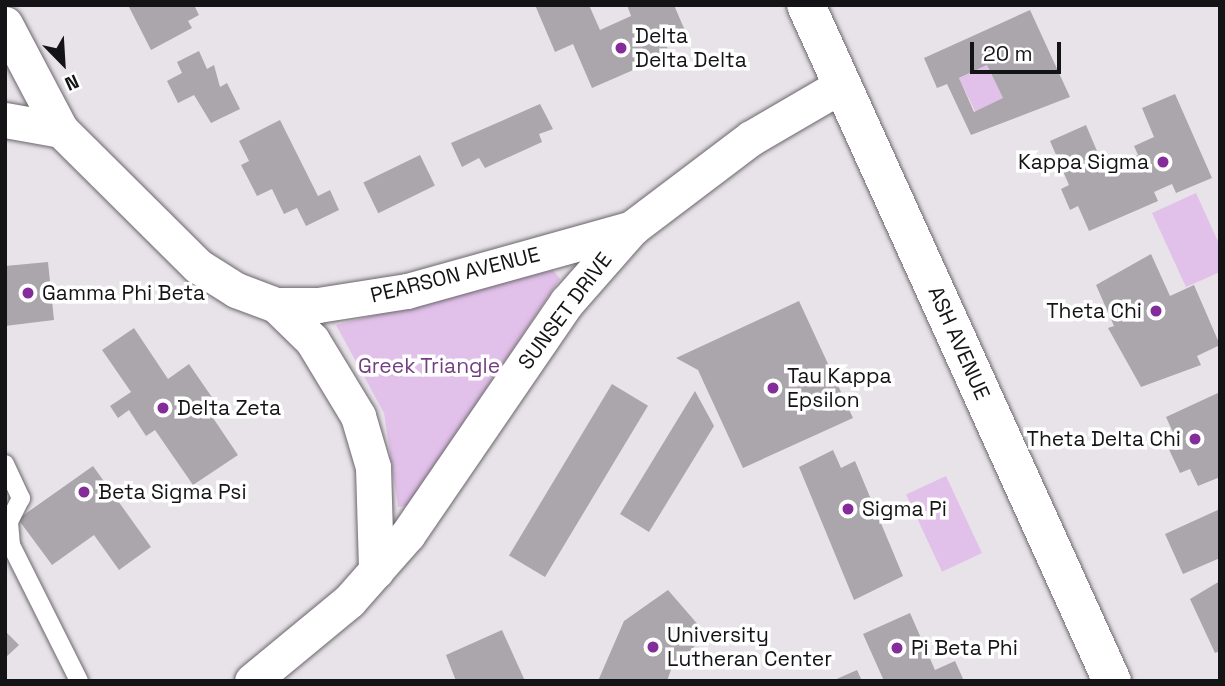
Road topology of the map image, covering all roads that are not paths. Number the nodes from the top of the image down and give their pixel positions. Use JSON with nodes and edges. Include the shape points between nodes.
{"nodes":[{"id":1,"x":806,"y":5,"type":"edge"},
{"id":2,"x":5,"y":24,"type":"edge"},
{"id":3,"x":842,"y":85,"type":"junction"},
{"id":4,"x":5,"y":120,"type":"edge"},
{"id":5,"x":61,"y":130,"type":"junction"},
{"id":6,"x":632,"y":228,"type":"junction"},
{"id":7,"x":276,"y":304,"type":"junction"},
{"id":8,"x":5,"y":464,"type":"edge"},
{"id":9,"x":376,"y":571,"type":"junction"},
{"id":10,"x":79,"y":681,"type":"edge"},
{"id":11,"x":252,"y":681,"type":"edge"},
{"id":12,"x":1112,"y":681,"type":"edge"}],
"edges":[{"from":1,"to":3,"type":"street","name":"ASH AVENUE"},
{"from":2,"to":5,"type":"street","name":"PEARSON AVENUE"},
{"from":3,"to":6,"type":"street","name":"SUNSET DRIVE","via":[[757,134]]},
{"from":3,"to":12,"type":"street","name":"ASH AVENUE"},
{"from":4,"to":5,"type":"street"},
{"from":5,"to":7,"type":"street","name":"PEARSON AVENUE","via":[[198,266],[236,290]]},
{"from":6,"to":7,"type":"street","name":"PEARSON AVENUE","via":[[407,291],[317,305]]},
{"from":6,"to":9,"type":"street","name":"SUNSET DRIVE","via":[[567,302],[440,493]]},
{"from":7,"to":9,"type":"street","name":"PEARSON AVENUE","via":[[312,340],[358,416],[373,467]]},
{"from":8,"to":10,"type":"lane","via":[[21,498],[9,522],[11,545]]},
{"from":9,"to":11,"type":"street","name":"SUNSET DRIVE","via":[[315,633]]}]}
